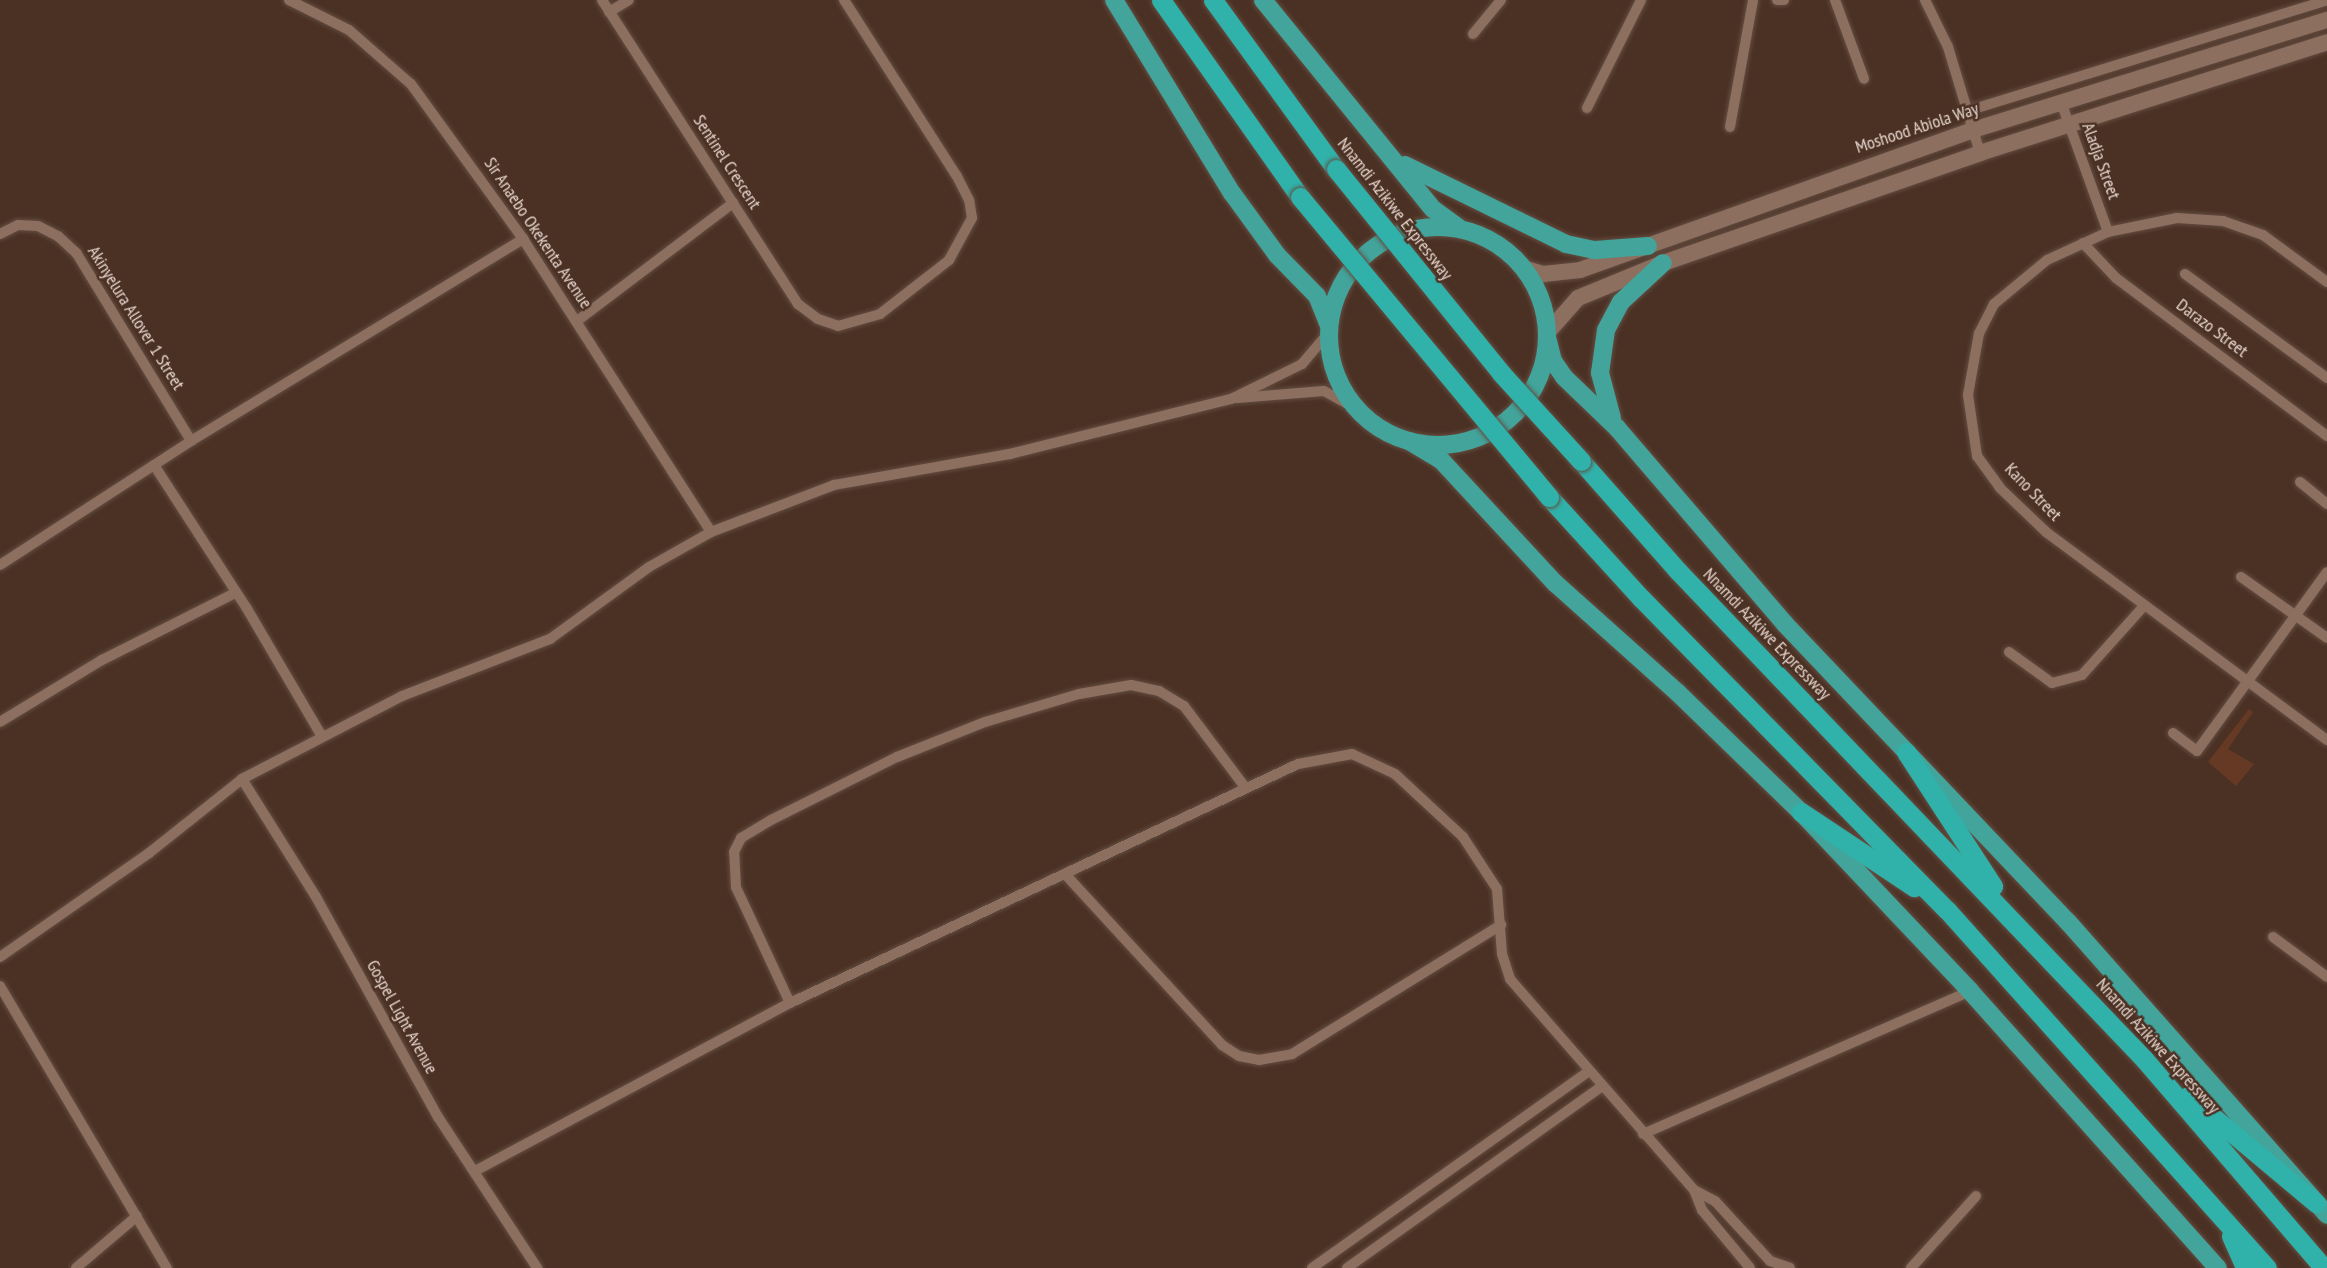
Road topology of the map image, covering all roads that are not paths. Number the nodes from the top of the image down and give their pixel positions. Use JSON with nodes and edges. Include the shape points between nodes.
{"nodes":[{"id":1,"x":289,"y":0,"type":"edge"},
{"id":2,"x":602,"y":0,"type":"edge"},
{"id":3,"x":629,"y":0,"type":"edge"},
{"id":4,"x":844,"y":0,"type":"edge"},
{"id":5,"x":1114,"y":0,"type":"edge"},
{"id":6,"x":1161,"y":0,"type":"edge"},
{"id":7,"x":1213,"y":0,"type":"edge"},
{"id":8,"x":1263,"y":0,"type":"edge"},
{"id":9,"x":1501,"y":0,"type":"edge"},
{"id":10,"x":1641,"y":0,"type":"edge"},
{"id":11,"x":1753,"y":0,"type":"edge"},
{"id":12,"x":1777,"y":0,"type":"edge"},
{"id":13,"x":1784,"y":0,"type":"edge"},
{"id":14,"x":1835,"y":0,"type":"edge"},
{"id":15,"x":1925,"y":0,"type":"edge"},
{"id":16,"x":2327,"y":0,"type":"edge"},
{"id":17,"x":609,"y":12,"type":"junction"},
{"id":18,"x":2327,"y":20,"type":"edge"},
{"id":19,"x":1473,"y":34,"type":"dead end"},
{"id":20,"x":2327,"y":42,"type":"edge"},
{"id":21,"x":1864,"y":79,"type":"dead end"},
{"id":22,"x":2061,"y":102,"type":"junction"},
{"id":23,"x":1587,"y":108,"type":"dead end"},
{"id":24,"x":1967,"y":111,"type":"junction"},
{"id":25,"x":2069,"y":124,"type":"junction"},
{"id":26,"x":1730,"y":127,"type":"dead end"},
{"id":27,"x":1973,"y":130,"type":"junction"},
{"id":28,"x":1386,"y":150,"type":"junction"},
{"id":29,"x":1980,"y":153,"type":"junction"},
{"id":30,"x":733,"y":203,"type":"junction"},
{"id":31,"x":1469,"y":232,"type":"junction"},
{"id":32,"x":2108,"y":232,"type":"junction"},
{"id":33,"x":0,"y":234,"type":"edge"},
{"id":34,"x":523,"y":239,"type":"junction"},
{"id":35,"x":2083,"y":243,"type":"junction"},
{"id":36,"x":1648,"y":246,"type":"junction"},
{"id":37,"x":1664,"y":262,"type":"junction"},
{"id":38,"x":1523,"y":268,"type":"junction"},
{"id":39,"x":2185,"y":274,"type":"dead end"},
{"id":40,"x":2327,"y":282,"type":"edge"},
{"id":41,"x":577,"y":321,"type":"junction"},
{"id":42,"x":1329,"y":328,"type":"junction"},
{"id":43,"x":1548,"y":336,"type":"junction"},
{"id":44,"x":2326,"y":374,"type":"edge"},
{"id":45,"x":1231,"y":399,"type":"junction"},
{"id":46,"x":1357,"y":409,"type":"junction"},
{"id":47,"x":1617,"y":428,"type":"junction"},
{"id":48,"x":2327,"y":436,"type":"edge"},
{"id":49,"x":191,"y":441,"type":"junction"},
{"id":50,"x":1409,"y":442,"type":"junction"},
{"id":51,"x":154,"y":465,"type":"junction"},
{"id":52,"x":2300,"y":482,"type":"dead end"},
{"id":53,"x":2327,"y":504,"type":"edge"},
{"id":54,"x":711,"y":532,"type":"junction"},
{"id":55,"x":0,"y":565,"type":"edge"},
{"id":56,"x":2327,"y":572,"type":"edge"},
{"id":57,"x":2241,"y":577,"type":"dead end"},
{"id":58,"x":235,"y":593,"type":"junction"},
{"id":59,"x":2144,"y":606,"type":"junction"},
{"id":60,"x":2298,"y":616,"type":"junction"},
{"id":61,"x":2327,"y":638,"type":"edge"},
{"id":62,"x":2009,"y":652,"type":"dead end"},
{"id":63,"x":2248,"y":684,"type":"junction"},
{"id":64,"x":0,"y":722,"type":"edge"},
{"id":65,"x":2173,"y":733,"type":"dead end"},
{"id":66,"x":321,"y":734,"type":"junction"},
{"id":67,"x":2327,"y":740,"type":"edge"},
{"id":68,"x":1906,"y":752,"type":"junction"},
{"id":69,"x":242,"y":779,"type":"junction"},
{"id":70,"x":1245,"y":788,"type":"junction"},
{"id":71,"x":1801,"y":813,"type":"junction"},
{"id":72,"x":1065,"y":874,"type":"junction"},
{"id":73,"x":1947,"y":910,"type":"junction"},
{"id":74,"x":2016,"y":923,"type":"junction"},
{"id":75,"x":1501,"y":925,"type":"junction"},
{"id":76,"x":2273,"y":937,"type":"dead end"},
{"id":77,"x":0,"y":957,"type":"edge"},
{"id":78,"x":2327,"y":977,"type":"edge"},
{"id":79,"x":0,"y":986,"type":"edge"},
{"id":80,"x":1970,"y":991,"type":"junction"},
{"id":81,"x":790,"y":1003,"type":"junction"},
{"id":82,"x":2144,"y":1059,"type":"junction"},
{"id":83,"x":1588,"y":1072,"type":"junction"},
{"id":84,"x":1601,"y":1087,"type":"junction"},
{"id":85,"x":1643,"y":1134,"type":"junction"},
{"id":86,"x":475,"y":1171,"type":"junction"},
{"id":87,"x":1694,"y":1190,"type":"junction"},
{"id":88,"x":1976,"y":1196,"type":"dead end"},
{"id":89,"x":2322,"y":1209,"type":"edge"},
{"id":90,"x":137,"y":1216,"type":"junction"},
{"id":91,"x":2222,"y":1216,"type":"junction"},
{"id":92,"x":76,"y":1268,"type":"edge"},
{"id":93,"x":167,"y":1268,"type":"edge"},
{"id":94,"x":537,"y":1268,"type":"edge"},
{"id":95,"x":1312,"y":1268,"type":"edge"},
{"id":96,"x":1347,"y":1268,"type":"edge"},
{"id":97,"x":1750,"y":1268,"type":"edge"},
{"id":98,"x":1790,"y":1268,"type":"edge"},
{"id":99,"x":1911,"y":1268,"type":"edge"},
{"id":100,"x":2218,"y":1268,"type":"edge"},
{"id":101,"x":2245,"y":1268,"type":"edge"},
{"id":102,"x":2267,"y":1268,"type":"edge"},
{"id":103,"x":2324,"y":1268,"type":"edge"}],
"edges":[{"from":1,"to":34,"type":"street","name":"Sir Anaebo Okekenta Avenue","via":[[349,30],[392,65]]},
{"from":2,"to":17,"type":"street","name":"Sentinel Crescent"},
{"from":3,"to":17,"type":"street"},
{"from":4,"to":30,"type":"street","name":"Sentinel Crescent","via":[[969,200],[972,218],[950,260],[880,314],[838,326],[818,319],[798,304]]},
{"from":5,"to":42,"type":"highway","via":[[1233,193],[1278,255],[1317,296]]},
{"from":6,"to":73,"type":"highway","bridge":true,"via":[[1300,197],[1549,496],[1650,607]]},
{"from":7,"to":74,"type":"highway","name":"Nnamdi Azikiwe Expressway","bridge":true,"via":[[1336,169],[1501,373],[1678,571]]},
{"from":8,"to":28,"type":"highway","name":"Nnamdi Azikiwe Expressway"},
{"from":9,"to":19,"type":"street"},
{"from":10,"to":23,"type":"street"},
{"from":11,"to":26,"type":"street"},
{"from":12,"to":13,"type":"street"},
{"from":14,"to":21,"type":"street"},
{"from":15,"to":24,"type":"street","via":[[1948,47]]},
{"from":16,"to":24,"type":"street"},
{"from":17,"to":30,"type":"street","name":"Sentinel Crescent"},
{"from":18,"to":22,"type":"main road","name":"Moshood Abiola Way"},
{"from":20,"to":25,"type":"main road"},
{"from":22,"to":25,"type":"street","name":"Aladja Street"},
{"from":22,"to":27,"type":"main road","name":"Moshood Abiola Way"},
{"from":24,"to":27,"type":"street"},
{"from":25,"to":29,"type":"main road"},
{"from":25,"to":32,"type":"street","name":"Aladja Street"},
{"from":27,"to":29,"type":"street"},
{"from":27,"to":36,"type":"main road","name":"Moshood Abiola Way"},
{"from":28,"to":31,"type":"highway","name":"Nnamdi Azikiwe Expressway","via":[[1433,209]]},
{"from":28,"to":36,"type":"highway","via":[[1427,179],[1566,244],[1595,250]]},
{"from":29,"to":37,"type":"main road"},
{"from":30,"to":41,"type":"street"},
{"from":31,"to":38,"type":"highway","via":[[1489,240]]},
{"from":31,"to":42,"type":"highway","via":[[1421,229],[1377,246],[1344,280]]},
{"from":32,"to":35,"type":"street","name":"Kano Street"},
{"from":32,"to":40,"type":"street","name":"Kano Street","via":[[2177,218],[2224,221],[2263,235]]},
{"from":33,"to":49,"type":"street","name":"Akinyelura Allover 1 Street","via":[[18,225],[38,226],[58,236],[76,254]]},
{"from":34,"to":41,"type":"street","name":"Sir Anaebo Okekenta Avenue"},
{"from":34,"to":49,"type":"street"},
{"from":35,"to":48,"type":"street","name":"Darazo Street","via":[[2116,278]]},
{"from":35,"to":59,"type":"street","name":"Kano Street","via":[[2038,266],[1994,304],[1971,364],[1970,430],[1978,456],[2000,488],[2046,532]]},
{"from":36,"to":38,"type":"main road","name":"Moshood Abiola Way","via":[[1568,273],[1544,274]]},
{"from":37,"to":43,"type":"main road","via":[[1578,298]]},
{"from":37,"to":47,"type":"highway","via":[[1621,302],[1606,330],[1600,373],[1607,408]]},
{"from":38,"to":43,"type":"highway","via":[[1536,287]]},
{"from":39,"to":44,"type":"street"},
{"from":41,"to":54,"type":"street","name":"Sir Anaebo Okekenta Avenue"},
{"from":42,"to":45,"type":"street","via":[[1302,364]]},
{"from":42,"to":46,"type":"highway","via":[[1331,359],[1341,386]]},
{"from":43,"to":47,"type":"highway","name":"Nnamdi Azikiwe Expressway","via":[[1558,369]]},
{"from":43,"to":50,"type":"highway","via":[[1543,368],[1514,416],[1465,442],[1437,446]]},
{"from":45,"to":46,"type":"street","via":[[1324,391]]},
{"from":45,"to":54,"type":"street","via":[[1039,448],[834,485]]},
{"from":46,"to":50,"type":"highway","via":[[1381,429]]},
{"from":47,"to":68,"type":"highway","name":"Nnamdi Azikiwe Expressway","via":[[1751,587]]},
{"from":49,"to":51,"type":"street"},
{"from":50,"to":71,"type":"highway","via":[[1441,460],[1555,583],[1678,693]]},
{"from":51,"to":55,"type":"street"},
{"from":51,"to":58,"type":"street"},
{"from":52,"to":53,"type":"street"},
{"from":54,"to":66,"type":"street","via":[[649,567],[550,639],[402,696]]},
{"from":56,"to":60,"type":"street"},
{"from":57,"to":60,"type":"street"},
{"from":58,"to":64,"type":"street","via":[[102,660]]},
{"from":58,"to":66,"type":"street"},
{"from":59,"to":62,"type":"street","via":[[2082,675],[2052,683]]},
{"from":59,"to":63,"type":"street","name":"Kano Street"},
{"from":60,"to":61,"type":"street"},
{"from":60,"to":63,"type":"street"},
{"from":63,"to":65,"type":"street","via":[[2197,751]]},
{"from":63,"to":67,"type":"street","name":"Kano Street"},
{"from":66,"to":69,"type":"street"},
{"from":68,"to":74,"type":"highway"},
{"from":68,"to":89,"type":"highway","name":"Nnamdi Azikiwe Expressway","via":[[2068,922]]},
{"from":69,"to":77,"type":"street","via":[[149,853]]},
{"from":69,"to":86,"type":"street","name":"Gospel Light Avenue","via":[[316,897],[438,1117]]},
{"from":70,"to":72,"type":"street"},
{"from":70,"to":75,"type":"street","via":[[1298,764],[1337,753],[1382,765],[1443,816],[1480,859],[1497,889]]},
{"from":70,"to":81,"type":"street","via":[[1184,706],[1159,691],[1131,685],[1079,694],[985,722],[897,757],[771,820],[741,838],[734,852],[736,887]]},
{"from":71,"to":73,"type":"highway"},
{"from":71,"to":80,"type":"highway"},
{"from":72,"to":75,"type":"street","via":[[1222,1045],[1239,1056],[1259,1060],[1292,1054]]},
{"from":72,"to":81,"type":"street"},
{"from":73,"to":91,"type":"highway"},
{"from":74,"to":82,"type":"highway","name":"Nnamdi Azikiwe Expressway"},
{"from":75,"to":83,"type":"street","via":[[1510,979]]},
{"from":76,"to":78,"type":"street"},
{"from":79,"to":90,"type":"street"},
{"from":80,"to":85,"type":"street"},
{"from":80,"to":100,"type":"highway"},
{"from":81,"to":86,"type":"street"},
{"from":82,"to":89,"type":"highway"},
{"from":82,"to":103,"type":"highway","name":"Nnamdi Azikiwe Expressway"},
{"from":83,"to":84,"type":"street"},
{"from":83,"to":95,"type":"street"},
{"from":84,"to":85,"type":"street"},
{"from":84,"to":96,"type":"street"},
{"from":85,"to":87,"type":"street"},
{"from":86,"to":94,"type":"street","name":"Gospel Light Avenue"},
{"from":87,"to":97,"type":"street","via":[[1702,1210]]},
{"from":87,"to":98,"type":"street","via":[[1714,1201],[1770,1261]]},
{"from":88,"to":99,"type":"street"},
{"from":90,"to":92,"type":"street"},
{"from":90,"to":93,"type":"street"},
{"from":91,"to":101,"type":"highway"},
{"from":91,"to":102,"type":"highway"}]}
